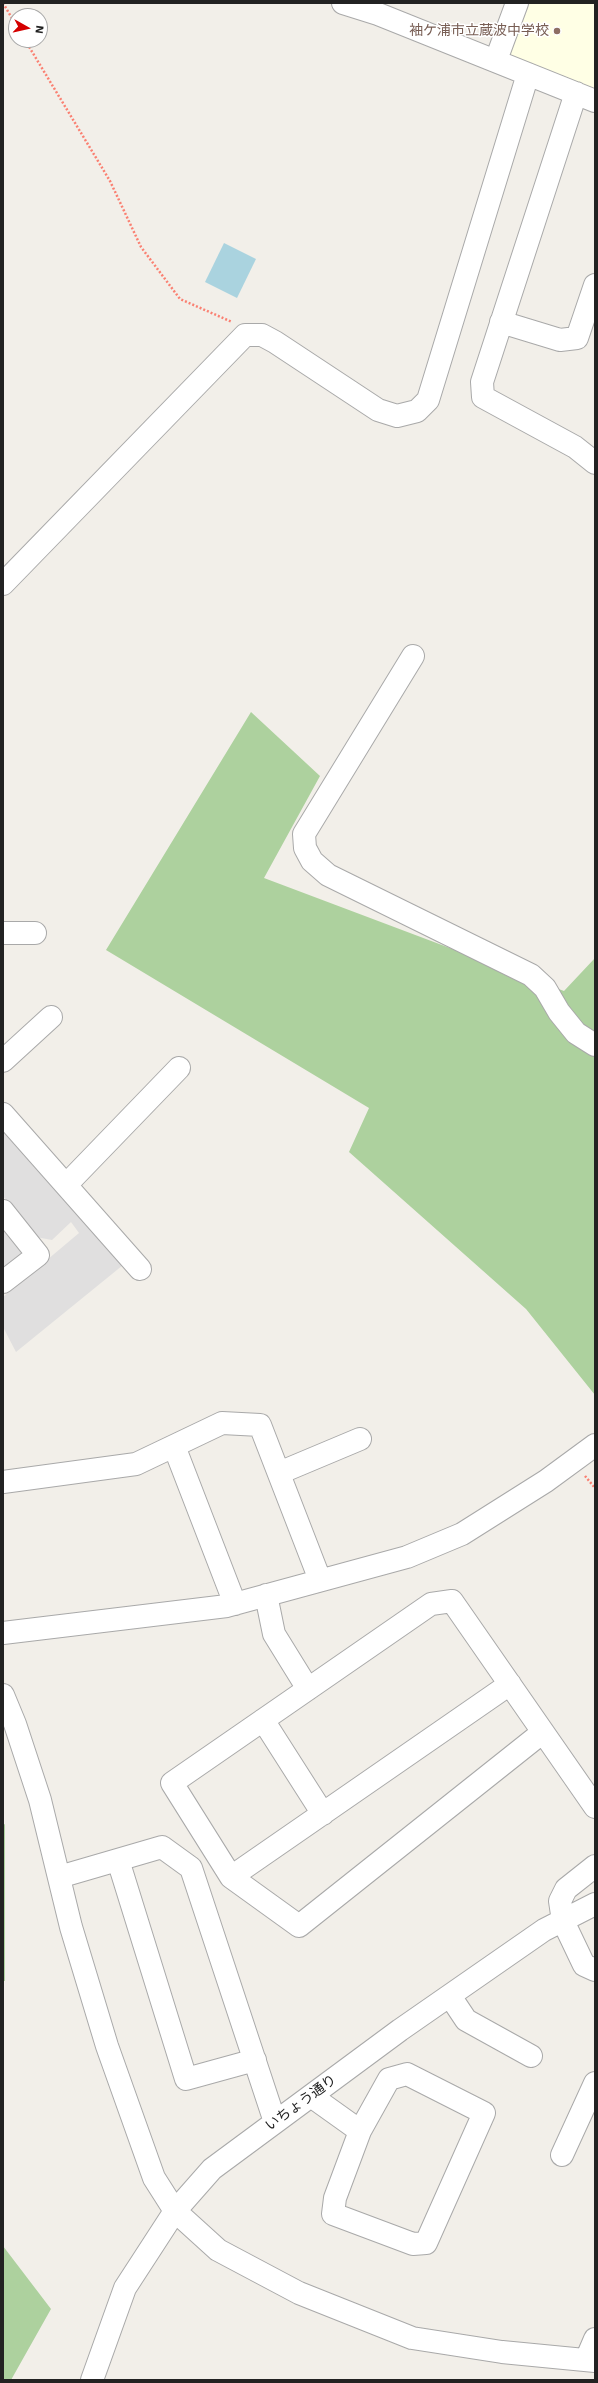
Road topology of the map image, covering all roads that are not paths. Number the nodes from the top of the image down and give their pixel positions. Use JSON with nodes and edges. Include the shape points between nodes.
{"nodes":[{"id":1,"x":343,"y":3,"type":"edge"},
{"id":2,"x":517,"y":3,"type":"edge"},
{"id":3,"x":496,"y":60,"type":"junction"},
{"id":4,"x":528,"y":74,"type":"junction"},
{"id":5,"x":585,"y":97,"type":"edge"},
{"id":6,"x":595,"y":285,"type":"edge"},
{"id":7,"x":501,"y":322,"type":"junction"},
{"id":8,"x":595,"y":463,"type":"edge"},
{"id":9,"x":3,"y":584,"type":"edge"},
{"id":10,"x":413,"y":656,"type":"dead end"},
{"id":11,"x":3,"y":933,"type":"edge"},
{"id":12,"x":35,"y":933,"type":"dead end"},
{"id":13,"x":51,"y":1018,"type":"dead end"},
{"id":14,"x":595,"y":1045,"type":"edge"},
{"id":15,"x":3,"y":1061,"type":"edge"},
{"id":16,"x":178,"y":1068,"type":"dead end"},
{"id":17,"x":3,"y":1114,"type":"edge"},
{"id":18,"x":66,"y":1185,"type":"junction"},
{"id":19,"x":3,"y":1211,"type":"edge"},
{"id":20,"x":140,"y":1269,"type":"dead end"},
{"id":21,"x":3,"y":1282,"type":"edge"},
{"id":22,"x":360,"y":1439,"type":"dead end"},
{"id":23,"x":595,"y":1445,"type":"edge"},
{"id":24,"x":174,"y":1446,"type":"junction"},
{"id":25,"x":279,"y":1473,"type":"junction"},
{"id":26,"x":3,"y":1482,"type":"edge"},
{"id":27,"x":320,"y":1580,"type":"junction"},
{"id":28,"x":266,"y":1595,"type":"junction"},
{"id":29,"x":235,"y":1604,"type":"junction"},
{"id":30,"x":3,"y":1633,"type":"edge"},
{"id":31,"x":510,"y":1684,"type":"junction"},
{"id":32,"x":308,"y":1689,"type":"junction"},
{"id":33,"x":3,"y":1695,"type":"edge"},
{"id":34,"x":263,"y":1720,"type":"junction"},
{"id":35,"x":543,"y":1732,"type":"junction"},
{"id":36,"x":595,"y":1807,"type":"edge"},
{"id":37,"x":323,"y":1814,"type":"junction"},
{"id":38,"x":118,"y":1860,"type":"junction"},
{"id":39,"x":595,"y":1866,"type":"edge"},
{"id":40,"x":59,"y":1877,"type":"junction"},
{"id":41,"x":231,"y":1877,"type":"junction"},
{"id":42,"x":595,"y":1904,"type":"edge"},
{"id":43,"x":563,"y":1921,"type":"junction"},
{"id":44,"x":595,"y":1970,"type":"edge"},
{"id":45,"x":450,"y":1996,"type":"junction"},
{"id":46,"x":531,"y":2056,"type":"dead end"},
{"id":47,"x":255,"y":2060,"type":"junction"},
{"id":48,"x":595,"y":2083,"type":"edge"},
{"id":49,"x":311,"y":2096,"type":"junction"},
{"id":50,"x":275,"y":2122,"type":"junction"},
{"id":51,"x":360,"y":2131,"type":"junction"},
{"id":52,"x":562,"y":2155,"type":"dead end"},
{"id":53,"x":174,"y":2211,"type":"junction"},
{"id":54,"x":595,"y":2339,"type":"edge"},
{"id":55,"x":590,"y":2360,"type":"edge"},
{"id":56,"x":92,"y":2380,"type":"edge"}],
"edges":[{"from":1,"to":3,"type":"street"},
{"from":2,"to":3,"type":"street"},
{"from":3,"to":4,"type":"street"},
{"from":4,"to":5,"type":"street"},
{"from":4,"to":9,"type":"street","via":[[428,400],[417,411],[397,416],[378,410],[275,342],[262,336],[245,335]]},
{"from":5,"to":7,"type":"street"},
{"from":6,"to":7,"type":"street","via":[[577,338],[560,340]]},
{"from":7,"to":8,"type":"street","via":[[482,382],[483,397],[575,447]]},
{"from":10,"to":14,"type":"street","via":[[304,834],[306,848],[312,861],[328,875],[531,975],[545,988],[559,1012],[576,1033]]},
{"from":11,"to":12,"type":"street"},
{"from":13,"to":15,"type":"street"},
{"from":16,"to":18,"type":"street"},
{"from":17,"to":18,"type":"street"},
{"from":18,"to":20,"type":"street"},
{"from":19,"to":21,"type":"street","via":[[38,1255]]},
{"from":22,"to":25,"type":"street"},
{"from":23,"to":27,"type":"street","via":[[546,1482],[462,1534],[407,1557]]},
{"from":24,"to":25,"type":"street","via":[[222,1423],[260,1425]]},
{"from":24,"to":26,"type":"street","via":[[136,1464]]},
{"from":24,"to":29,"type":"street"},
{"from":25,"to":27,"type":"street"},
{"from":27,"to":28,"type":"street"},
{"from":28,"to":29,"type":"street"},
{"from":28,"to":32,"type":"street","via":[[274,1634]]},
{"from":29,"to":30,"type":"street"},
{"from":31,"to":32,"type":"street","via":[[452,1601],[431,1604]]},
{"from":31,"to":35,"type":"street"},
{"from":31,"to":37,"type":"street"},
{"from":32,"to":34,"type":"street"},
{"from":33,"to":40,"type":"street","via":[[40,1800]]},
{"from":34,"to":37,"type":"street"},
{"from":34,"to":41,"type":"street","via":[[172,1783]]},
{"from":35,"to":36,"type":"street"},
{"from":35,"to":41,"type":"street","via":[[299,1926]]},
{"from":37,"to":41,"type":"street"},
{"from":38,"to":40,"type":"street"},
{"from":38,"to":47,"type":"street","via":[[162,1847],[191,1868]]},
{"from":38,"to":47,"type":"street","via":[[186,2079]]},
{"from":39,"to":43,"type":"street","via":[[566,1889],[560,1901]]},
{"from":40,"to":53,"type":"street","via":[[71,1927],[107,2046],[154,2178]]},
{"from":42,"to":43,"type":"street","name":"いちょう通り"},
{"from":43,"to":44,"type":"street","via":[[584,1965]]},
{"from":43,"to":45,"type":"street","name":"いちょう通り","via":[[544,1930]]},
{"from":45,"to":46,"type":"street","via":[[466,2020]]},
{"from":45,"to":49,"type":"street","name":"いちょう通り"},
{"from":47,"to":50,"type":"street"},
{"from":48,"to":52,"type":"street"},
{"from":49,"to":50,"type":"street","name":"いちょう通り"},
{"from":49,"to":51,"type":"street"},
{"from":50,"to":53,"type":"street","name":"いちょう通り","via":[[212,2168]]},
{"from":51,"to":51,"type":"street","via":[[389,2079],[407,2074],[484,2113],[426,2243],[413,2244],[333,2214],[335,2198]]},
{"from":53,"to":55,"type":"street","via":[[218,2250],[299,2293],[412,2338],[502,2352]]},
{"from":53,"to":56,"type":"street","name":"いちょう通り","via":[[125,2288]]},
{"from":54,"to":55,"type":"street"}]}
